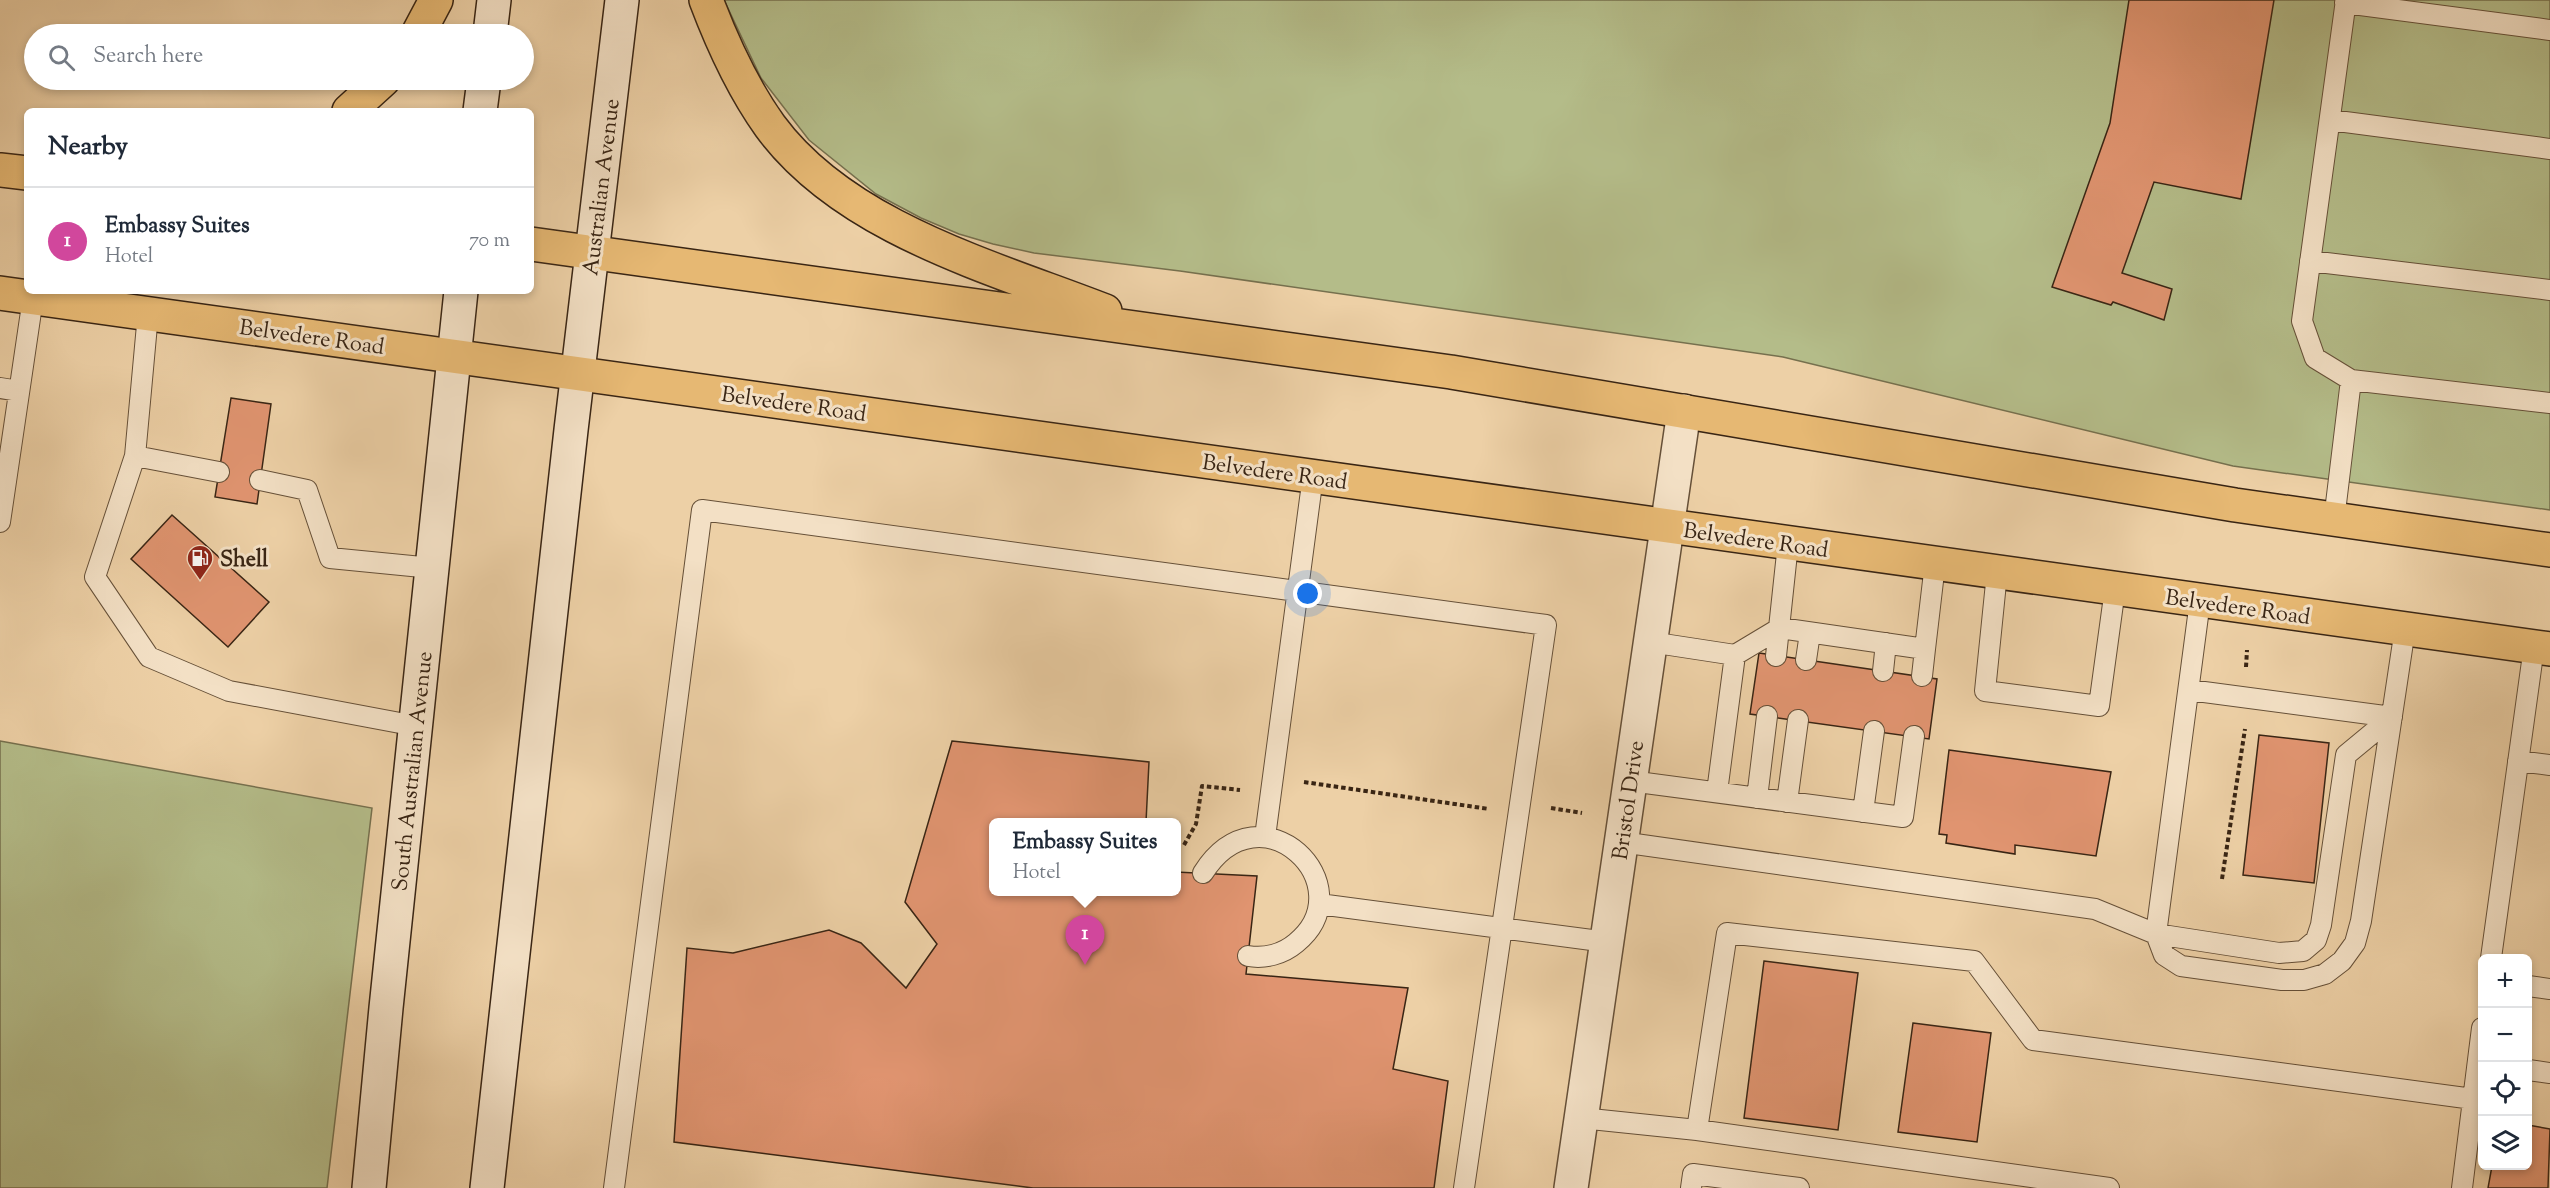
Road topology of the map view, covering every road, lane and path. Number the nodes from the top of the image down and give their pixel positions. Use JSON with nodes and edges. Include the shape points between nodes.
{"nodes":[{"id":1,"x":436,"y":0,"type":"edge"},
{"id":2,"x":494,"y":0,"type":"edge"},
{"id":3,"x":622,"y":0,"type":"edge"},
{"id":4,"x":706,"y":0,"type":"edge"},
{"id":5,"x":2345,"y":2,"type":"edge"},
{"id":6,"x":423,"y":24,"type":"edge"},
{"id":7,"x":491,"y":24,"type":"edge"},
{"id":8,"x":2550,"y":30,"type":"edge"},
{"id":9,"x":372,"y":90,"type":"edge"},
{"id":10,"x":483,"y":90,"type":"edge"},
{"id":11,"x":352,"y":108,"type":"edge"},
{"id":12,"x":480,"y":108,"type":"edge"},
{"id":13,"x":2330,"y":120,"type":"junction"},
{"id":14,"x":2550,"y":150,"type":"edge"},
{"id":15,"x":0,"y":170,"type":"edge"},
{"id":16,"x":24,"y":173,"type":"edge"},
{"id":17,"x":534,"y":244,"type":"edge"},
{"id":18,"x":592,"y":252,"type":"junction"},
{"id":19,"x":2310,"y":261,"type":"junction"},
{"id":20,"x":2550,"y":290,"type":"edge"},
{"id":21,"x":0,"y":293,"type":"edge"},
{"id":22,"x":461,"y":294,"type":"edge"},
{"id":23,"x":33,"y":298,"type":"junction"},
{"id":24,"x":148,"y":314,"type":"junction"},
{"id":25,"x":1157,"y":331,"type":"junction"},
{"id":26,"x":454,"y":355,"type":"junction"},
{"id":27,"x":578,"y":373,"type":"junction"},
{"id":28,"x":2351,"y":380,"type":"junction"},
{"id":29,"x":10,"y":390,"type":"edge"},
{"id":30,"x":2550,"y":403,"type":"edge"},
{"id":31,"x":1684,"y":411,"type":"junction"},
{"id":32,"x":135,"y":456,"type":"junction"},
{"id":33,"x":219,"y":472,"type":"dead end"},
{"id":34,"x":1313,"y":476,"type":"junction"},
{"id":35,"x":260,"y":480,"type":"dead end"},
{"id":36,"x":2334,"y":520,"type":"junction"},
{"id":37,"x":0,"y":522,"type":"edge"},
{"id":38,"x":1666,"y":527,"type":"junction"},
{"id":39,"x":1788,"y":544,"type":"junction"},
{"id":40,"x":2550,"y":550,"type":"edge"},
{"id":41,"x":1935,"y":564,"type":"junction"},
{"id":42,"x":432,"y":568,"type":"junction"},
{"id":43,"x":1997,"y":573,"type":"junction"},
{"id":44,"x":2115,"y":589,"type":"junction"},
{"id":45,"x":1298,"y":591,"type":"junction"},
{"id":46,"x":2200,"y":601,"type":"junction"},
{"id":47,"x":1780,"y":628,"type":"junction"},
{"id":48,"x":2404,"y":629,"type":"junction"},
{"id":49,"x":1810,"y":633,"type":"junction"},
{"id":50,"x":1650,"y":642,"type":"junction"},
{"id":51,"x":1886,"y":643,"type":"junction"},
{"id":52,"x":2542,"y":648,"type":"edge"},
{"id":53,"x":1925,"y":649,"type":"junction"},
{"id":54,"x":1735,"y":656,"type":"junction"},
{"id":55,"x":1776,"y":656,"type":"dead end"},
{"id":56,"x":1806,"y":660,"type":"dead end"},
{"id":57,"x":1882,"y":671,"type":"dead end"},
{"id":58,"x":1922,"y":676,"type":"dead end"},
{"id":59,"x":2189,"y":690,"type":"junction"},
{"id":60,"x":1767,"y":716,"type":"dead end"},
{"id":61,"x":2392,"y":717,"type":"junction"},
{"id":62,"x":1798,"y":720,"type":"dead end"},
{"id":63,"x":2246,"y":721,"type":"dead end"},
{"id":64,"x":416,"y":726,"type":"junction"},
{"id":65,"x":1874,"y":731,"type":"dead end"},
{"id":66,"x":1914,"y":736,"type":"dead end"},
{"id":67,"x":2518,"y":761,"type":"junction"},
{"id":68,"x":2550,"y":765,"type":"edge"},
{"id":69,"x":1630,"y":781,"type":"junction"},
{"id":70,"x":1272,"y":786,"type":"junction"},
{"id":71,"x":1717,"y":792,"type":"junction"},
{"id":72,"x":1757,"y":798,"type":"junction"},
{"id":73,"x":1787,"y":802,"type":"junction"},
{"id":74,"x":1520,"y":809,"type":"junction"},
{"id":75,"x":1863,"y":812,"type":"junction"},
{"id":76,"x":1582,"y":813,"type":"dead end"},
{"id":77,"x":1265,"y":837,"type":"junction"},
{"id":78,"x":1621,"y":842,"type":"junction"},
{"id":79,"x":1181,"y":853,"type":"dead end"},
{"id":80,"x":1203,"y":873,"type":"dead end"},
{"id":81,"x":2222,"y":879,"type":"dead end"},
{"id":82,"x":1319,"y":904,"type":"junction"},
{"id":83,"x":1502,"y":928,"type":"junction"},
{"id":84,"x":2156,"y":934,"type":"junction"},
{"id":85,"x":1607,"y":942,"type":"junction"},
{"id":86,"x":2493,"y":954,"type":"edge"},
{"id":87,"x":1248,"y":956,"type":"dead end"},
{"id":88,"x":2532,"y":987,"type":"edge"},
{"id":89,"x":2550,"y":989,"type":"edge"},
{"id":90,"x":2532,"y":1071,"type":"edge"},
{"id":91,"x":2550,"y":1073,"type":"edge"},
{"id":92,"x":2478,"y":1074,"type":"edge"},
{"id":93,"x":2473,"y":1099,"type":"junction"},
{"id":94,"x":1581,"y":1118,"type":"junction"},
{"id":95,"x":1697,"y":1130,"type":"junction"},
{"id":96,"x":369,"y":1188,"type":"edge"},
{"id":97,"x":487,"y":1188,"type":"edge"},
{"id":98,"x":614,"y":1188,"type":"edge"},
{"id":99,"x":1464,"y":1188,"type":"edge"},
{"id":100,"x":1570,"y":1188,"type":"edge"},
{"id":101,"x":1691,"y":1188,"type":"edge"},
{"id":102,"x":1799,"y":1188,"type":"edge"},
{"id":103,"x":2109,"y":1188,"type":"edge"},
{"id":104,"x":2462,"y":1188,"type":"edge"}],
"edges":[{"from":1,"to":6,"type":"main road"},
{"from":2,"to":7,"type":"main road"},
{"from":3,"to":18,"type":"main road","name":"Australian Avenue"},
{"from":4,"to":25,"type":"main road","via":[[733,66],[772,128],[804,162],[858,205],[923,240]]},
{"from":5,"to":8,"type":"lane"},
{"from":5,"to":13,"type":"lane"},
{"from":9,"to":11,"type":"main road"},
{"from":10,"to":12,"type":"main road"},
{"from":13,"to":14,"type":"lane"},
{"from":13,"to":19,"type":"lane"},
{"from":15,"to":16,"type":"main road"},
{"from":17,"to":18,"type":"main road"},
{"from":18,"to":25,"type":"main road"},
{"from":18,"to":27,"type":"main road","name":"Australian Avenue"},
{"from":19,"to":20,"type":"lane"},
{"from":19,"to":28,"type":"lane","via":[[2302,321],[2315,358]]},
{"from":21,"to":23,"type":"main road","name":"Belvedere Road"},
{"from":22,"to":26,"type":"main road"},
{"from":23,"to":24,"type":"main road","name":"Belvedere Road"},
{"from":23,"to":29,"type":"lane"},
{"from":24,"to":26,"type":"main road","name":"Belvedere Road"},
{"from":24,"to":32,"type":"lane"},
{"from":25,"to":31,"type":"main road","via":[[1451,372]]},
{"from":26,"to":27,"type":"main road","name":"Belvedere Road"},
{"from":26,"to":42,"type":"main road","name":"South Australian Avenue"},
{"from":27,"to":34,"type":"main road","name":"Belvedere Road"},
{"from":27,"to":97,"type":"main road"},
{"from":28,"to":30,"type":"lane"},
{"from":28,"to":36,"type":"lane"},
{"from":29,"to":37,"type":"lane"},
{"from":31,"to":36,"type":"main road"},
{"from":31,"to":38,"type":"main road","name":"Bristol Drive"},
{"from":32,"to":33,"type":"lane"},
{"from":32,"to":64,"type":"lane","via":[[95,577],[149,657],[229,691]]},
{"from":34,"to":38,"type":"main road","name":"Belvedere Road"},
{"from":34,"to":45,"type":"lane"},
{"from":35,"to":42,"type":"lane","via":[[307,489],[330,558]]},
{"from":36,"to":40,"type":"main road"},
{"from":38,"to":39,"type":"main road","name":"Belvedere Road"},
{"from":38,"to":50,"type":"main road","name":"Bristol Drive"},
{"from":39,"to":41,"type":"main road","name":"Belvedere Road"},
{"from":39,"to":47,"type":"lane"},
{"from":41,"to":43,"type":"main road","name":"Belvedere Road"},
{"from":41,"to":53,"type":"lane"},
{"from":42,"to":64,"type":"main road","name":"South Australian Avenue"},
{"from":43,"to":44,"type":"main road","name":"Belvedere Road"},
{"from":43,"to":44,"type":"lane","via":[[1984,691],[2099,706]]},
{"from":44,"to":46,"type":"main road","name":"Belvedere Road"},
{"from":45,"to":70,"type":"lane"},
{"from":45,"to":74,"type":"lane","via":[[1546,625]]},
{"from":45,"to":98,"type":"lane","via":[[702,510]]},
{"from":46,"to":48,"type":"main road","name":"Belvedere Road"},
{"from":46,"to":59,"type":"lane"},
{"from":47,"to":49,"type":"lane"},
{"from":47,"to":54,"type":"lane"},
{"from":47,"to":55,"type":"lane"},
{"from":48,"to":52,"type":"main road","name":"Belvedere Road"},
{"from":48,"to":61,"type":"lane"},
{"from":49,"to":51,"type":"lane"},
{"from":49,"to":56,"type":"lane"},
{"from":50,"to":54,"type":"lane"},
{"from":50,"to":69,"type":"main road","name":"Bristol Drive"},
{"from":51,"to":53,"type":"lane"},
{"from":51,"to":57,"type":"lane"},
{"from":52,"to":67,"type":"lane"},
{"from":53,"to":58,"type":"lane"},
{"from":54,"to":71,"type":"lane"},
{"from":59,"to":61,"type":"lane"},
{"from":59,"to":84,"type":"lane"},
{"from":60,"to":72,"type":"lane"},
{"from":61,"to":84,"type":"lane","via":[[2346,755],[2316,940],[2303,951],[2279,954]]},
{"from":61,"to":84,"type":"lane","via":[[2361,921],[2355,943],[2342,961],[2325,974],[2304,980],[2193,968],[2181,966],[2164,955]]},
{"from":62,"to":73,"type":"lane"},
{"from":63,"to":81,"type":"path"},
{"from":64,"to":96,"type":"main road","name":"South Australian Avenue"},
{"from":65,"to":75,"type":"lane"},
{"from":66,"to":75,"type":"lane","via":[[1903,817]]},
{"from":67,"to":68,"type":"lane"},
{"from":67,"to":86,"type":"lane"},
{"from":69,"to":71,"type":"lane"},
{"from":69,"to":78,"type":"main road","name":"Bristol Drive"},
{"from":70,"to":74,"type":"path","via":[[1302,782],[1497,811]]},
{"from":70,"to":77,"type":"lane"},
{"from":70,"to":79,"type":"path","via":[[1236,791],[1202,786],[1196,824]]},
{"from":71,"to":72,"type":"lane"},
{"from":72,"to":73,"type":"lane"},
{"from":73,"to":75,"type":"lane"},
{"from":74,"to":76,"type":"path","via":[[1542,807]]},
{"from":74,"to":83,"type":"lane"},
{"from":77,"to":80,"type":"lane","via":[[1228,844]]},
{"from":77,"to":82,"type":"lane","via":[[1283,842],[1311,867],[1318,885]]},
{"from":78,"to":84,"type":"lane","via":[[2095,909]]},
{"from":78,"to":85,"type":"main road","name":"Bristol Drive"},
{"from":82,"to":83,"type":"lane"},
{"from":82,"to":87,"type":"lane","via":[[1309,930],[1288,950],[1270,956]]},
{"from":83,"to":85,"type":"lane"},
{"from":83,"to":99,"type":"lane"},
{"from":85,"to":94,"type":"main road","name":"Bristol Drive"},
{"from":88,"to":89,"type":"lane"},
{"from":90,"to":91,"type":"lane"},
{"from":92,"to":93,"type":"lane"},
{"from":93,"to":95,"type":"lane","via":[[2034,1040],[1974,961],[1727,933]]},
{"from":93,"to":104,"type":"lane"},
{"from":94,"to":95,"type":"lane"},
{"from":94,"to":100,"type":"main road","name":"Bristol Drive"},
{"from":95,"to":103,"type":"lane"},
{"from":101,"to":102,"type":"lane","via":[[1693,1174]]}]}
